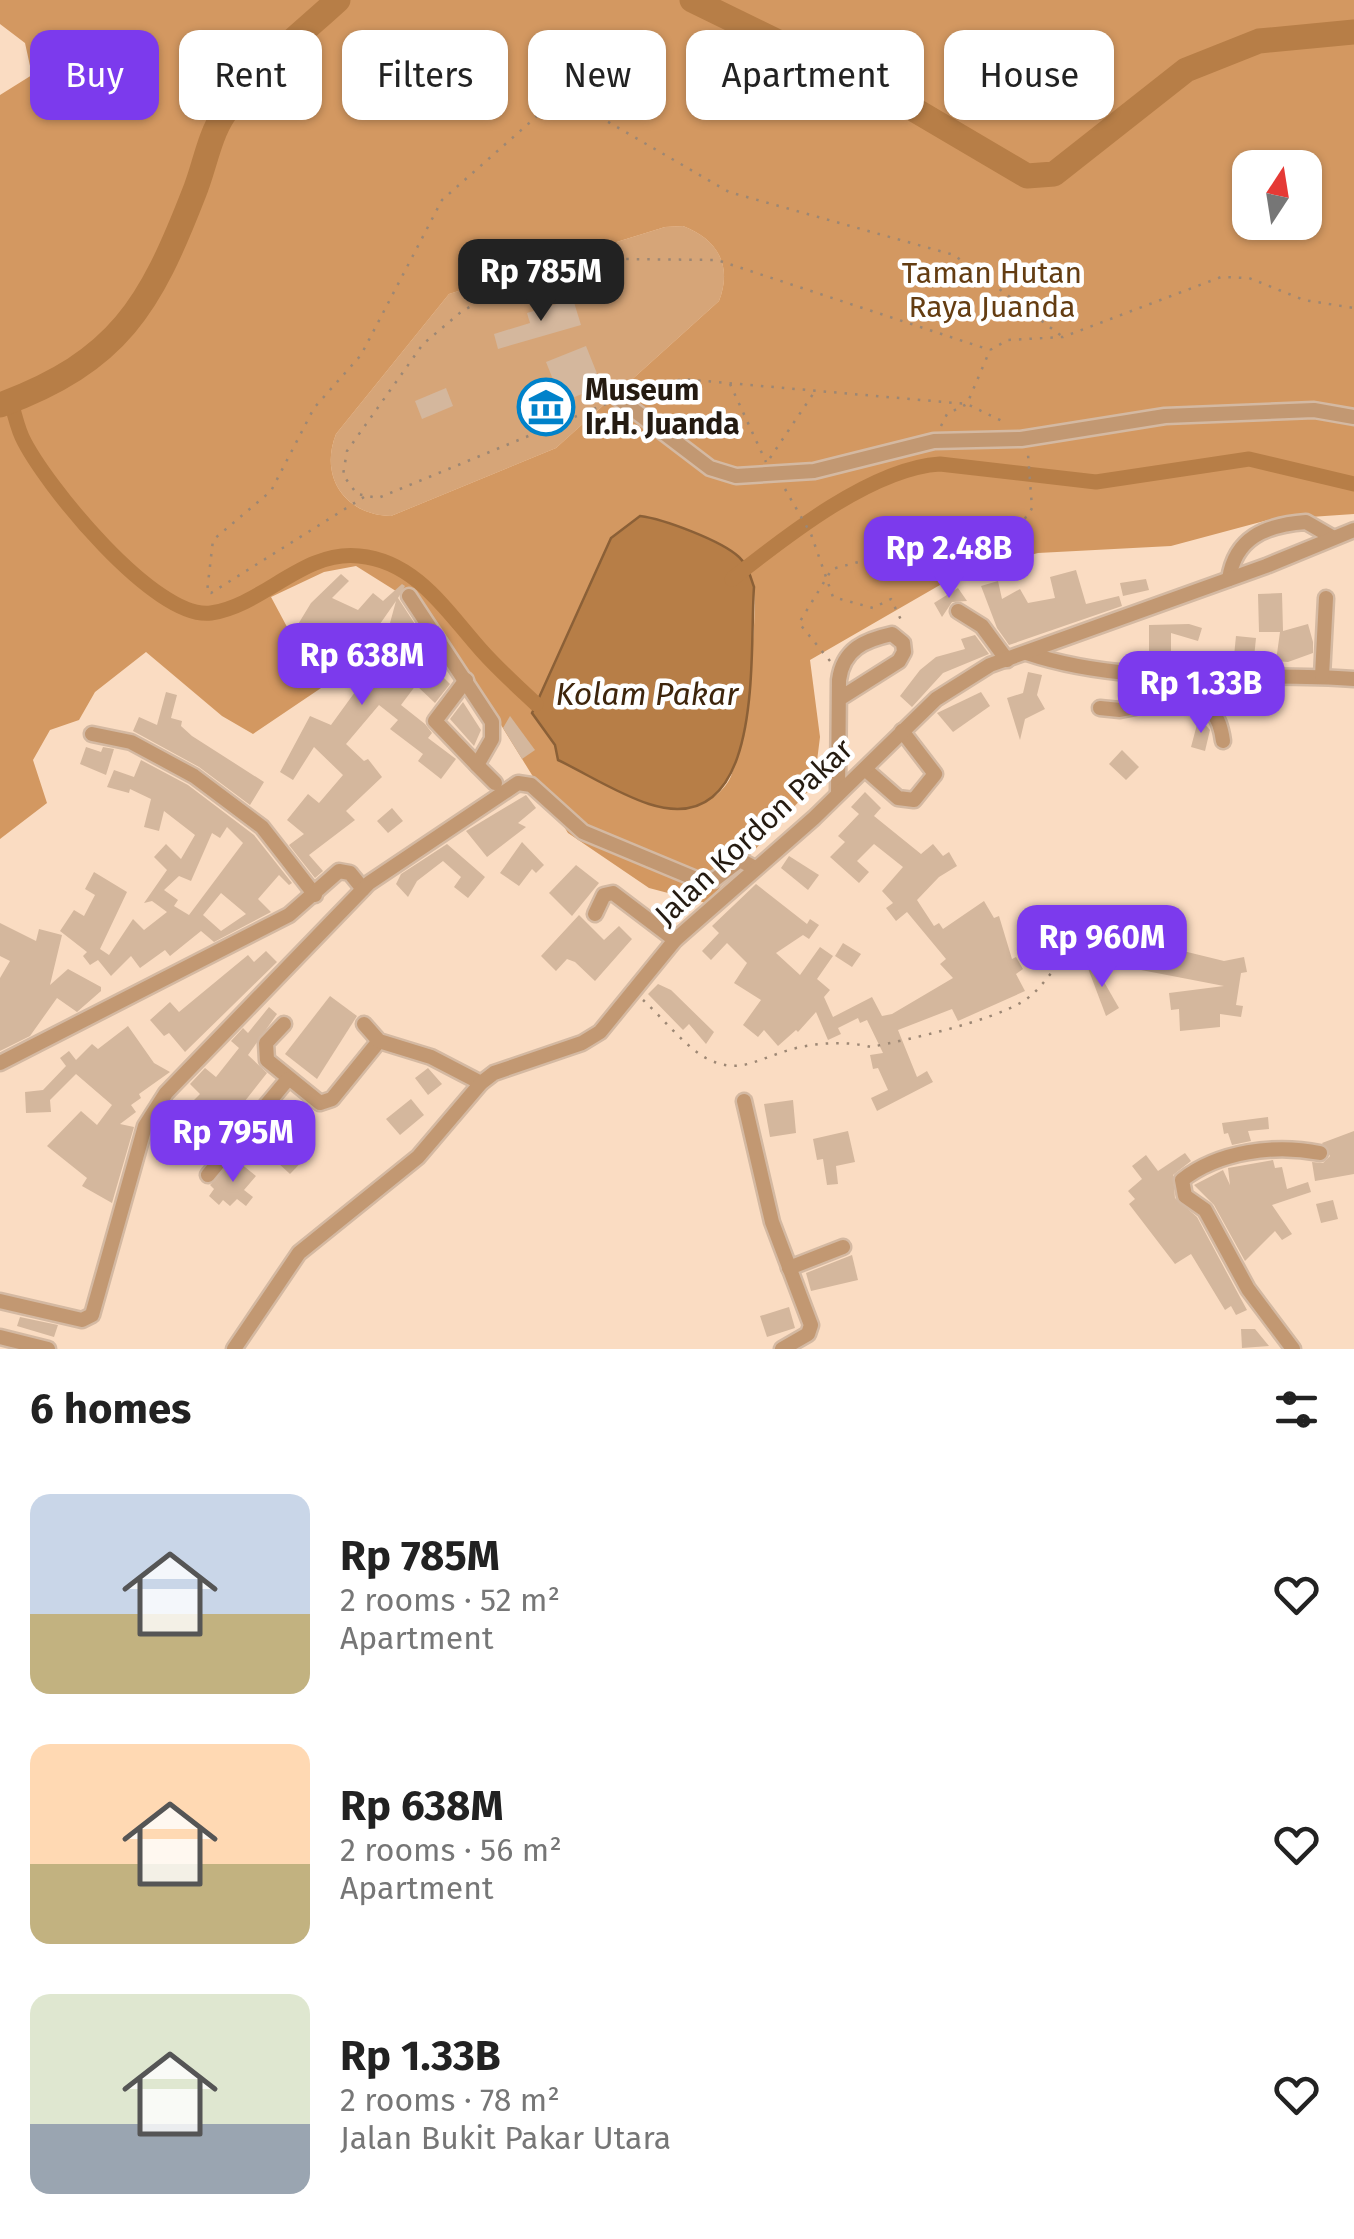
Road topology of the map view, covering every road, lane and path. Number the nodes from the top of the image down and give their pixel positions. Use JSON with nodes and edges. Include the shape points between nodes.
{"nodes":[{"id":1,"x":1354,"y":308,"type":"edge"},
{"id":2,"x":1064,"y":337,"type":"junction"},
{"id":3,"x":990,"y":350,"type":"junction"},
{"id":4,"x":730,"y":384,"type":"junction"},
{"id":5,"x":814,"y":392,"type":"junction"},
{"id":6,"x":618,"y":398,"type":"junction"},
{"id":7,"x":967,"y":404,"type":"junction"},
{"id":8,"x":1354,"y":417,"type":"edge"},
{"id":9,"x":1021,"y":440,"type":"junction"},
{"id":10,"x":934,"y":441,"type":"junction"},
{"id":11,"x":364,"y":497,"type":"junction"},
{"id":12,"x":798,"y":510,"type":"dead end"},
{"id":13,"x":1354,"y":530,"type":"edge"},
{"id":14,"x":1332,"y":536,"type":"junction"},
{"id":15,"x":827,"y":575,"type":"junction"},
{"id":16,"x":1229,"y":580,"type":"junction"},
{"id":17,"x":409,"y":596,"type":"dead end"},
{"id":18,"x":1326,"y":598,"type":"dead end"},
{"id":19,"x":958,"y":611,"type":"dead end"},
{"id":20,"x":892,"y":634,"type":"junction"},
{"id":21,"x":1026,"y":653,"type":"junction"},
{"id":22,"x":846,"y":656,"type":"junction"},
{"id":23,"x":1007,"y":660,"type":"junction"},
{"id":24,"x":1184,"y":676,"type":"junction"},
{"id":25,"x":1322,"y":676,"type":"junction"},
{"id":26,"x":1354,"y":679,"type":"edge"},
{"id":27,"x":466,"y":680,"type":"junction"},
{"id":28,"x":839,"y":699,"type":"junction"},
{"id":29,"x":1177,"y":699,"type":"junction"},
{"id":30,"x":1100,"y":708,"type":"dead end"},
{"id":31,"x":902,"y":731,"type":"junction"},
{"id":32,"x":92,"y":734,"type":"dead end"},
{"id":33,"x":1223,"y":741,"type":"dead end"},
{"id":34,"x":477,"y":765,"type":"junction"},
{"id":35,"x":865,"y":769,"type":"junction"},
{"id":36,"x":495,"y":783,"type":"dead end"},
{"id":37,"x":838,"y":794,"type":"junction"},
{"id":38,"x":754,"y":867,"type":"junction"},
{"id":39,"x":366,"y":886,"type":"junction"},
{"id":40,"x":315,"y":895,"type":"junction"},
{"id":41,"x":595,"y":914,"type":"dead end"},
{"id":42,"x":675,"y":940,"type":"junction"},
{"id":43,"x":1092,"y":943,"type":"dead end"},
{"id":44,"x":635,"y":992,"type":"junction"},
{"id":45,"x":284,"y":1024,"type":"dead end"},
{"id":46,"x":364,"y":1024,"type":"dead end"},
{"id":47,"x":379,"y":1042,"type":"junction"},
{"id":48,"x":0,"y":1063,"type":"edge"},
{"id":49,"x":288,"y":1079,"type":"junction"},
{"id":50,"x":481,"y":1083,"type":"junction"},
{"id":51,"x":744,"y":1101,"type":"dead end"},
{"id":52,"x":1320,"y":1153,"type":"dead end"},
{"id":53,"x":208,"y":1175,"type":"dead end"},
{"id":54,"x":844,"y":1247,"type":"dead end"},
{"id":55,"x":790,"y":1268,"type":"junction"},
{"id":56,"x":0,"y":1301,"type":"edge"},
{"id":57,"x":0,"y":1337,"type":"edge"},
{"id":58,"x":48,"y":1349,"type":"edge"},
{"id":59,"x":234,"y":1349,"type":"edge"},
{"id":60,"x":782,"y":1349,"type":"edge"},
{"id":61,"x":1292,"y":1349,"type":"edge"}],
"edges":[{"from":1,"to":2,"type":"path","via":[[1221,276]]},
{"from":2,"to":3,"type":"path","via":[[1008,340]]},
{"from":2,"to":11,"type":"path","via":[[954,255],[738,196],[572,102],[553,102],[437,207],[360,356],[314,408],[272,492],[213,540],[207,592]]},
{"from":3,"to":7,"type":"path"},
{"from":3,"to":11,"type":"path","via":[[717,260],[619,260],[502,289],[423,344],[344,457],[344,480]]},
{"from":4,"to":5,"type":"path"},
{"from":4,"to":5,"type":"path","via":[[766,463]]},
{"from":4,"to":6,"type":"path","via":[[682,379]]},
{"from":5,"to":7,"type":"path"},
{"from":6,"to":10,"type":"street","via":[[710,468],[736,476],[814,471]]},
{"from":6,"to":11,"type":"path","via":[[378,498]]},
{"from":7,"to":9,"type":"path","via":[[1005,421]]},
{"from":7,"to":10,"type":"path","via":[[946,414]]},
{"from":8,"to":9,"type":"street","via":[[1314,410],[1165,416]]},
{"from":9,"to":10,"type":"street"},
{"from":9,"to":15,"type":"path","via":[[1030,464],[1028,516],[1000,534],[938,544],[910,557],[885,555],[837,566]]},
{"from":12,"to":15,"type":"path"},
{"from":13,"to":14,"type":"street","name":"Jalan Kordon Pakar"},
{"from":14,"to":16,"type":"street","name":"Jalan Kordon Pakar"},
{"from":14,"to":16,"type":"street","via":[[1306,522],[1247,540],[1236,549]]},
{"from":15,"to":20,"type":"path","via":[[838,602],[872,608],[894,601],[901,614]]},
{"from":15,"to":22,"type":"path","via":[[799,623],[827,662]]},
{"from":16,"to":21,"type":"street","name":"Jalan Kordon Pakar"},
{"from":17,"to":27,"type":"street"},
{"from":18,"to":25,"type":"street"},
{"from":19,"to":23,"type":"street","via":[[982,626]]},
{"from":20,"to":22,"type":"street","via":[[865,640]]},
{"from":20,"to":28,"type":"street","via":[[903,643],[899,661]]},
{"from":21,"to":23,"type":"street","name":"Jalan Kordon Pakar"},
{"from":21,"to":24,"type":"street","via":[[1086,669]]},
{"from":22,"to":28,"type":"street"},
{"from":23,"to":31,"type":"street","name":"Jalan Kordon Pakar","via":[[955,685]]},
{"from":24,"to":25,"type":"street"},
{"from":24,"to":29,"type":"street"},
{"from":25,"to":26,"type":"street"},
{"from":27,"to":34,"type":"street","via":[[492,722],[492,739]]},
{"from":27,"to":34,"type":"street","via":[[435,721]]},
{"from":28,"to":37,"type":"street"},
{"from":29,"to":30,"type":"street"},
{"from":29,"to":33,"type":"street","via":[[1214,712]]},
{"from":31,"to":35,"type":"street","name":"Jalan Kordon Pakar"},
{"from":31,"to":35,"type":"street","via":[[935,774],[914,800],[898,798]]},
{"from":32,"to":40,"type":"street","via":[[132,742],[194,776],[262,827]]},
{"from":34,"to":36,"type":"street"},
{"from":35,"to":37,"type":"street","name":"Jalan Kordon Pakar"},
{"from":37,"to":38,"type":"street","name":"Jalan Kordon Pakar"},
{"from":38,"to":39,"type":"street","via":[[740,860],[714,880],[696,879],[583,832],[524,782]]},
{"from":38,"to":42,"type":"street","name":"Jalan Kordon Pakar"},
{"from":39,"to":40,"type":"street","via":[[345,870]]},
{"from":39,"to":56,"type":"street","via":[[153,1110],[92,1315],[82,1320]]},
{"from":40,"to":48,"type":"street","via":[[197,965]]},
{"from":41,"to":42,"type":"street","via":[[604,895],[613,894]]},
{"from":42,"to":44,"type":"street","name":"Jalan Kordon Pakar"},
{"from":43,"to":44,"type":"path","via":[[1064,955],[1030,996],[990,1016],[871,1046],[853,1042],[787,1051],[746,1067],[702,1055]]},
{"from":44,"to":50,"type":"street","name":"Jalan Kordon Pakar","via":[[582,1043]]},
{"from":45,"to":49,"type":"street","via":[[264,1051]]},
{"from":46,"to":47,"type":"street"},
{"from":47,"to":49,"type":"street","via":[[332,1098],[320,1102]]},
{"from":47,"to":50,"type":"street","via":[[430,1056]]},
{"from":49,"to":53,"type":"street"},
{"from":50,"to":59,"type":"street","name":"Jalan Kordon Pakar","via":[[418,1157],[299,1253]]},
{"from":51,"to":55,"type":"street","via":[[764,1193]]},
{"from":52,"to":61,"type":"street","via":[[1284,1147],[1252,1153],[1214,1162],[1182,1180],[1184,1196],[1206,1210],[1248,1289]]},
{"from":54,"to":55,"type":"street"},
{"from":55,"to":60,"type":"street","via":[[811,1325],[808,1334]]},
{"from":57,"to":58,"type":"street"}]}
